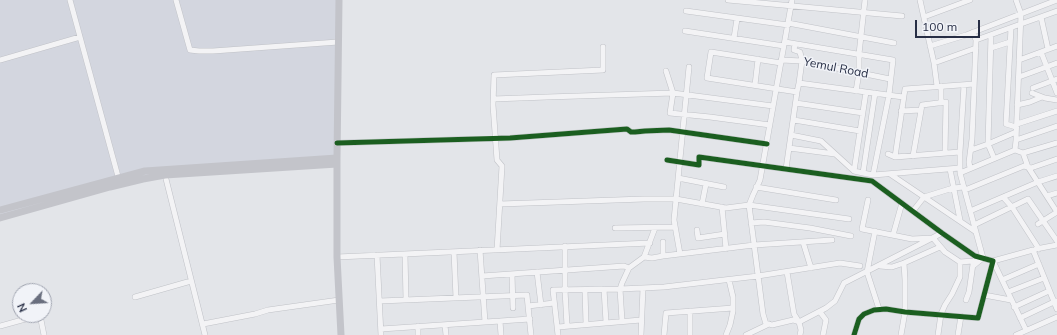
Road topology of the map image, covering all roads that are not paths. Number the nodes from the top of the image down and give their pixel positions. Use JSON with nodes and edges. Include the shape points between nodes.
{"nodes":[{"id":1,"x":70,"y":0,"type":"edge"},
{"id":2,"x":176,"y":0,"type":"edge"},
{"id":3,"x":339,"y":0,"type":"edge"},
{"id":4,"x":729,"y":0,"type":"edge"},
{"id":5,"x":792,"y":0,"type":"edge"},
{"id":6,"x":866,"y":0,"type":"edge"},
{"id":7,"x":920,"y":0,"type":"edge"},
{"id":8,"x":970,"y":0,"type":"edge"},
{"id":9,"x":1016,"y":0,"type":"edge"},
{"id":10,"x":1057,"y":0,"type":"edge"},
{"id":11,"x":791,"y":6,"type":"junction"},
{"id":12,"x":686,"y":11,"type":"dead end"},
{"id":13,"x":1057,"y":11,"type":"edge"},
{"id":14,"x":864,"y":13,"type":"junction"},
{"id":15,"x":1021,"y":14,"type":"junction"},
{"id":16,"x":902,"y":16,"type":"dead end"},
{"id":17,"x":924,"y":17,"type":"junction"},
{"id":18,"x":1041,"y":17,"type":"junction"},
{"id":19,"x":737,"y":19,"type":"junction"},
{"id":20,"x":788,"y":24,"type":"junction"},
{"id":21,"x":1021,"y":24,"type":"junction"},
{"id":22,"x":1011,"y":28,"type":"junction"},
{"id":23,"x":685,"y":31,"type":"dead end"},
{"id":24,"x":973,"y":32,"type":"junction"},
{"id":25,"x":991,"y":35,"type":"junction"},
{"id":26,"x":80,"y":37,"type":"junction"},
{"id":27,"x":861,"y":37,"type":"junction"},
{"id":28,"x":734,"y":38,"type":"junction"},
{"id":29,"x":976,"y":40,"type":"junction"},
{"id":30,"x":338,"y":42,"type":"junction"},
{"id":31,"x":1010,"y":42,"type":"junction"},
{"id":32,"x":894,"y":43,"type":"dead end"},
{"id":33,"x":784,"y":44,"type":"junction"},
{"id":34,"x":795,"y":44,"type":"junction"},
{"id":35,"x":930,"y":46,"type":"junction"},
{"id":36,"x":1057,"y":46,"type":"edge"},
{"id":37,"x":603,"y":47,"type":"dead end"},
{"id":38,"x":976,"y":48,"type":"junction"},
{"id":39,"x":991,"y":48,"type":"junction"},
{"id":40,"x":1048,"y":49,"type":"junction"},
{"id":41,"x":1041,"y":52,"type":"junction"},
{"id":42,"x":859,"y":54,"type":"junction"},
{"id":43,"x":758,"y":59,"type":"junction"},
{"id":44,"x":0,"y":60,"type":"edge"},
{"id":45,"x":1019,"y":60,"type":"junction"},
{"id":46,"x":781,"y":61,"type":"junction"},
{"id":47,"x":802,"y":61,"type":"junction"},
{"id":48,"x":934,"y":63,"type":"junction"},
{"id":49,"x":1057,"y":63,"type":"edge"},
{"id":50,"x":689,"y":67,"type":"dead end"},
{"id":51,"x":1047,"y":67,"type":"junction"},
{"id":52,"x":666,"y":71,"type":"dead end"},
{"id":53,"x":859,"y":73,"type":"junction"},
{"id":54,"x":1018,"y":77,"type":"junction"},
{"id":55,"x":890,"y":79,"type":"junction"},
{"id":56,"x":1055,"y":80,"type":"edge"},
{"id":57,"x":799,"y":83,"type":"junction"},
{"id":58,"x":974,"y":84,"type":"junction"},
{"id":59,"x":755,"y":85,"type":"junction"},
{"id":60,"x":964,"y":85,"type":"junction"},
{"id":61,"x":939,"y":86,"type":"junction"},
{"id":62,"x":776,"y":89,"type":"junction"},
{"id":63,"x":856,"y":91,"type":"junction"},
{"id":64,"x":797,"y":92,"type":"junction"},
{"id":65,"x":866,"y":92,"type":"junction"},
{"id":66,"x":673,"y":93,"type":"junction"},
{"id":67,"x":875,"y":93,"type":"junction"},
{"id":68,"x":1057,"y":93,"type":"edge"},
{"id":69,"x":687,"y":95,"type":"junction"},
{"id":70,"x":889,"y":95,"type":"junction"},
{"id":71,"x":903,"y":97,"type":"junction"},
{"id":72,"x":1042,"y":97,"type":"junction"},
{"id":73,"x":493,"y":99,"type":"junction"},
{"id":74,"x":1057,"y":100,"type":"edge"},
{"id":75,"x":796,"y":102,"type":"junction"},
{"id":76,"x":941,"y":103,"type":"junction"},
{"id":77,"x":1017,"y":105,"type":"junction"},
{"id":78,"x":774,"y":106,"type":"junction"},
{"id":79,"x":921,"y":110,"type":"junction"},
{"id":80,"x":901,"y":111,"type":"junction"},
{"id":81,"x":1057,"y":111,"type":"edge"},
{"id":82,"x":863,"y":113,"type":"junction"},
{"id":83,"x":685,"y":115,"type":"junction"},
{"id":84,"x":794,"y":120,"type":"junction"},
{"id":85,"x":770,"y":125,"type":"junction"},
{"id":86,"x":1057,"y":126,"type":"edge"},
{"id":87,"x":1016,"y":127,"type":"junction"},
{"id":88,"x":860,"y":131,"type":"junction"},
{"id":89,"x":683,"y":132,"type":"junction"},
{"id":90,"x":791,"y":135,"type":"junction"},
{"id":91,"x":495,"y":138,"type":"junction"},
{"id":92,"x":1016,"y":140,"type":"junction"},
{"id":93,"x":1057,"y":143,"type":"edge"},
{"id":94,"x":337,"y":144,"type":"junction"},
{"id":95,"x":767,"y":144,"type":"junction"},
{"id":96,"x":988,"y":144,"type":"junction"},
{"id":97,"x":789,"y":148,"type":"junction"},
{"id":98,"x":971,"y":150,"type":"junction"},
{"id":99,"x":1015,"y":150,"type":"junction"},
{"id":100,"x":960,"y":152,"type":"junction"},
{"id":101,"x":945,"y":153,"type":"junction"},
{"id":102,"x":1023,"y":153,"type":"junction"},
{"id":103,"x":836,"y":154,"type":"junction"},
{"id":104,"x":888,"y":154,"type":"dead end"},
{"id":105,"x":913,"y":156,"type":"junction"},
{"id":106,"x":895,"y":157,"type":"junction"},
{"id":107,"x":994,"y":158,"type":"junction"},
{"id":108,"x":1057,"y":159,"type":"edge"},
{"id":109,"x":667,"y":160,"type":"dead end"},
{"id":110,"x":337,"y":161,"type":"junction"},
{"id":111,"x":680,"y":162,"type":"junction"},
{"id":112,"x":763,"y":166,"type":"junction"},
{"id":113,"x":1028,"y":167,"type":"junction"},
{"id":114,"x":970,"y":168,"type":"junction"},
{"id":115,"x":786,"y":169,"type":"junction"},
{"id":116,"x":950,"y":169,"type":"junction"},
{"id":117,"x":960,"y":170,"type":"junction"},
{"id":118,"x":854,"y":171,"type":"junction"},
{"id":119,"x":863,"y":173,"type":"junction"},
{"id":120,"x":890,"y":174,"type":"junction"},
{"id":121,"x":165,"y":175,"type":"junction"},
{"id":122,"x":874,"y":175,"type":"junction"},
{"id":123,"x":1057,"y":176,"type":"edge"},
{"id":124,"x":678,"y":178,"type":"junction"},
{"id":125,"x":119,"y":182,"type":"junction"},
{"id":126,"x":1038,"y":182,"type":"junction"},
{"id":127,"x":706,"y":184,"type":"junction"},
{"id":128,"x":724,"y":187,"type":"dead end"},
{"id":129,"x":756,"y":187,"type":"junction"},
{"id":130,"x":953,"y":188,"type":"junction"},
{"id":131,"x":964,"y":188,"type":"junction"},
{"id":132,"x":1057,"y":193,"type":"edge"},
{"id":133,"x":924,"y":196,"type":"junction"},
{"id":134,"x":1003,"y":196,"type":"junction"},
{"id":135,"x":1047,"y":196,"type":"junction"},
{"id":136,"x":676,"y":199,"type":"junction"},
{"id":137,"x":836,"y":200,"type":"dead end"},
{"id":138,"x":868,"y":200,"type":"dead end"},
{"id":139,"x":902,"y":203,"type":"junction"},
{"id":140,"x":500,"y":204,"type":"junction"},
{"id":141,"x":702,"y":204,"type":"junction"},
{"id":142,"x":749,"y":205,"type":"junction"},
{"id":143,"x":722,"y":207,"type":"junction"},
{"id":144,"x":1012,"y":207,"type":"junction"},
{"id":145,"x":0,"y":210,"type":"edge"},
{"id":146,"x":913,"y":211,"type":"junction"},
{"id":147,"x":970,"y":211,"type":"junction"},
{"id":148,"x":1057,"y":212,"type":"edge"},
{"id":149,"x":0,"y":218,"type":"edge"},
{"id":150,"x":850,"y":219,"type":"dead end"},
{"id":151,"x":960,"y":220,"type":"junction"},
{"id":152,"x":751,"y":223,"type":"junction"},
{"id":153,"x":1041,"y":223,"type":"junction"},
{"id":154,"x":974,"y":225,"type":"junction"},
{"id":155,"x":675,"y":227,"type":"junction"},
{"id":156,"x":615,"y":228,"type":"dead end"},
{"id":157,"x":655,"y":228,"type":"junction"},
{"id":158,"x":698,"y":230,"type":"dead end"},
{"id":159,"x":875,"y":231,"type":"junction"},
{"id":160,"x":976,"y":232,"type":"junction"},
{"id":161,"x":942,"y":233,"type":"junction"},
{"id":162,"x":725,"y":234,"type":"junction"},
{"id":163,"x":893,"y":235,"type":"junction"},
{"id":164,"x":851,"y":236,"type":"dead end"},
{"id":165,"x":932,"y":238,"type":"junction"},
{"id":166,"x":832,"y":240,"type":"dead end"},
{"id":167,"x":1057,"y":241,"type":"edge"},
{"id":168,"x":663,"y":242,"type":"dead end"},
{"id":169,"x":803,"y":242,"type":"junction"},
{"id":170,"x":650,"y":243,"type":"junction"},
{"id":171,"x":754,"y":245,"type":"junction"},
{"id":172,"x":1057,"y":245,"type":"edge"},
{"id":173,"x":565,"y":246,"type":"junction"},
{"id":174,"x":940,"y":247,"type":"junction"},
{"id":175,"x":726,"y":249,"type":"junction"},
{"id":176,"x":1036,"y":249,"type":"junction"},
{"id":177,"x":480,"y":250,"type":"junction"},
{"id":178,"x":497,"y":250,"type":"junction"},
{"id":179,"x":454,"y":252,"type":"junction"},
{"id":180,"x":405,"y":254,"type":"junction"},
{"id":181,"x":680,"y":254,"type":"junction"},
{"id":182,"x":377,"y":255,"type":"junction"},
{"id":183,"x":663,"y":256,"type":"junction"},
{"id":184,"x":337,"y":257,"type":"junction"},
{"id":185,"x":644,"y":257,"type":"junction"},
{"id":186,"x":982,"y":258,"type":"junction"},
{"id":187,"x":993,"y":261,"type":"junction"},
{"id":188,"x":960,"y":262,"type":"junction"},
{"id":189,"x":904,"y":263,"type":"junction"},
{"id":190,"x":973,"y":264,"type":"junction"},
{"id":191,"x":1039,"y":264,"type":"junction"},
{"id":192,"x":860,"y":266,"type":"dead end"},
{"id":193,"x":879,"y":266,"type":"junction"},
{"id":194,"x":629,"y":268,"type":"junction"},
{"id":195,"x":811,"y":268,"type":"junction"},
{"id":196,"x":565,"y":270,"type":"junction"},
{"id":197,"x":537,"y":272,"type":"junction"},
{"id":198,"x":787,"y":272,"type":"junction"},
{"id":199,"x":867,"y":272,"type":"junction"},
{"id":200,"x":512,"y":274,"type":"junction"},
{"id":201,"x":482,"y":276,"type":"junction"},
{"id":202,"x":758,"y":276,"type":"junction"},
{"id":203,"x":1044,"y":278,"type":"junction"},
{"id":204,"x":729,"y":280,"type":"junction"},
{"id":205,"x":1002,"y":280,"type":"junction"},
{"id":206,"x":192,"y":281,"type":"junction"},
{"id":207,"x":643,"y":288,"type":"junction"},
{"id":208,"x":620,"y":289,"type":"junction"},
{"id":209,"x":565,"y":290,"type":"junction"},
{"id":210,"x":585,"y":290,"type":"junction"},
{"id":211,"x":604,"y":290,"type":"junction"},
{"id":212,"x":1050,"y":290,"type":"junction"},
{"id":213,"x":1008,"y":292,"type":"junction"},
{"id":214,"x":512,"y":295,"type":"junction"},
{"id":215,"x":984,"y":295,"type":"junction"},
{"id":216,"x":135,"y":297,"type":"dead end"},
{"id":217,"x":483,"y":297,"type":"junction"},
{"id":218,"x":456,"y":298,"type":"junction"},
{"id":219,"x":339,"y":300,"type":"junction"},
{"id":220,"x":406,"y":300,"type":"junction"},
{"id":221,"x":966,"y":300,"type":"dead end"},
{"id":222,"x":1011,"y":300,"type":"junction"},
{"id":223,"x":380,"y":301,"type":"junction"},
{"id":224,"x":1056,"y":302,"type":"edge"},
{"id":225,"x":554,"y":303,"type":"junction"},
{"id":226,"x":541,"y":304,"type":"junction"},
{"id":227,"x":528,"y":306,"type":"junction"},
{"id":228,"x":1014,"y":306,"type":"junction"},
{"id":229,"x":513,"y":308,"type":"dead end"},
{"id":230,"x":733,"y":308,"type":"junction"},
{"id":231,"x":879,"y":309,"type":"junction"},
{"id":232,"x":1057,"y":309,"type":"edge"},
{"id":233,"x":690,"y":311,"type":"junction"},
{"id":234,"x":820,"y":312,"type":"junction"},
{"id":235,"x":905,"y":312,"type":"junction"},
{"id":236,"x":941,"y":314,"type":"junction"},
{"id":237,"x":961,"y":316,"type":"junction"},
{"id":238,"x":1057,"y":317,"type":"edge"},
{"id":239,"x":1020,"y":318,"type":"junction"},
{"id":240,"x":530,"y":319,"type":"junction"},
{"id":241,"x":641,"y":320,"type":"junction"},
{"id":242,"x":500,"y":321,"type":"junction"},
{"id":243,"x":622,"y":321,"type":"junction"},
{"id":244,"x":485,"y":322,"type":"junction"},
{"id":245,"x":606,"y":322,"type":"junction"},
{"id":246,"x":799,"y":322,"type":"junction"},
{"id":247,"x":202,"y":324,"type":"junction"},
{"id":248,"x":586,"y":324,"type":"junction"},
{"id":249,"x":769,"y":324,"type":"junction"},
{"id":250,"x":445,"y":325,"type":"junction"},
{"id":251,"x":0,"y":326,"type":"edge"},
{"id":252,"x":418,"y":326,"type":"junction"},
{"id":253,"x":567,"y":326,"type":"junction"},
{"id":254,"x":558,"y":327,"type":"junction"},
{"id":255,"x":381,"y":329,"type":"junction"},
{"id":256,"x":1026,"y":330,"type":"junction"},
{"id":257,"x":44,"y":335,"type":"edge"},
{"id":258,"x":205,"y":335,"type":"edge"},
{"id":259,"x":341,"y":335,"type":"edge"},
{"id":260,"x":381,"y":335,"type":"edge"},
{"id":261,"x":418,"y":335,"type":"edge"},
{"id":262,"x":446,"y":335,"type":"edge"},
{"id":263,"x":501,"y":335,"type":"edge"},
{"id":264,"x":531,"y":335,"type":"edge"},
{"id":265,"x":558,"y":335,"type":"edge"},
{"id":266,"x":641,"y":335,"type":"edge"},
{"id":267,"x":664,"y":335,"type":"edge"},
{"id":268,"x":690,"y":335,"type":"edge"},
{"id":269,"x":726,"y":335,"type":"edge"},
{"id":270,"x":746,"y":335,"type":"edge"},
{"id":271,"x":800,"y":335,"type":"edge"},
{"id":272,"x":823,"y":335,"type":"edge"},
{"id":273,"x":854,"y":335,"type":"edge"},
{"id":274,"x":901,"y":335,"type":"edge"},
{"id":275,"x":938,"y":335,"type":"edge"},
{"id":276,"x":958,"y":335,"type":"edge"},
{"id":277,"x":1016,"y":335,"type":"edge"}],
"edges":[{"from":1,"to":26,"type":"street"},
{"from":2,"to":30,"type":"street","via":[[190,50],[213,51]]},
{"from":3,"to":30,"type":"street"},
{"from":4,"to":11,"type":"street"},
{"from":5,"to":11,"type":"street"},
{"from":6,"to":14,"type":"street"},
{"from":7,"to":17,"type":"street"},
{"from":8,"to":17,"type":"street"},
{"from":9,"to":15,"type":"street"},
{"from":10,"to":15,"type":"street"},
{"from":11,"to":14,"type":"street"},
{"from":11,"to":20,"type":"street"},
{"from":12,"to":19,"type":"street"},
{"from":13,"to":18,"type":"street"},
{"from":14,"to":16,"type":"street"},
{"from":14,"to":27,"type":"street"},
{"from":15,"to":21,"type":"street"},
{"from":15,"to":24,"type":"street"},
{"from":17,"to":35,"type":"street"},
{"from":18,"to":21,"type":"street"},
{"from":18,"to":40,"type":"street"},
{"from":19,"to":20,"type":"street"},
{"from":19,"to":28,"type":"street"},
{"from":20,"to":27,"type":"street"},
{"from":20,"to":33,"type":"street"},
{"from":21,"to":22,"type":"street"},
{"from":21,"to":45,"type":"street"},
{"from":22,"to":25,"type":"street"},
{"from":22,"to":31,"type":"street"},
{"from":23,"to":28,"type":"street"},
{"from":24,"to":29,"type":"street"},
{"from":24,"to":35,"type":"street"},
{"from":25,"to":29,"type":"street"},
{"from":25,"to":39,"type":"street"},
{"from":26,"to":44,"type":"street"},
{"from":26,"to":125,"type":"street"},
{"from":27,"to":32,"type":"street"},
{"from":27,"to":42,"type":"street"},
{"from":28,"to":33,"type":"street"},
{"from":29,"to":38,"type":"street"},
{"from":30,"to":94,"type":"street"},
{"from":31,"to":39,"type":"street"},
{"from":31,"to":87,"type":"street","via":[[1006,124]]},
{"from":33,"to":34,"type":"street"},
{"from":33,"to":46,"type":"street"},
{"from":34,"to":42,"type":"street"},
{"from":34,"to":47,"type":"street","via":[[794,50],[800,52]]},
{"from":35,"to":48,"type":"street"},
{"from":36,"to":40,"type":"street"},
{"from":37,"to":73,"type":"street","via":[[602,70],[494,75]]},
{"from":38,"to":48,"type":"street"},
{"from":38,"to":58,"type":"street"},
{"from":39,"to":96,"type":"street"},
{"from":40,"to":41,"type":"street"},
{"from":41,"to":45,"type":"street"},
{"from":41,"to":51,"type":"street"},
{"from":42,"to":53,"type":"street"},
{"from":42,"to":55,"type":"street","via":[[893,60]]},
{"from":43,"to":46,"type":"street","name":"Yemul Road"},
{"from":43,"to":59,"type":"street"},
{"from":43,"to":59,"type":"street","name":"Yemul Road","via":[[711,52],[708,78]]},
{"from":45,"to":54,"type":"street"},
{"from":46,"to":47,"type":"street","name":"Yemul Road"},
{"from":46,"to":62,"type":"street"},
{"from":47,"to":53,"type":"street","name":"Yemul Road"},
{"from":47,"to":57,"type":"street"},
{"from":48,"to":61,"type":"street"},
{"from":49,"to":51,"type":"street"},
{"from":50,"to":69,"type":"street"},
{"from":51,"to":54,"type":"street"},
{"from":51,"to":56,"type":"street"},
{"from":52,"to":66,"type":"street"},
{"from":53,"to":55,"type":"street","name":"Yemul Road"},
{"from":53,"to":63,"type":"street"},
{"from":54,"to":77,"type":"street"},
{"from":55,"to":70,"type":"street"},
{"from":56,"to":68,"type":"street"},
{"from":56,"to":72,"type":"street","via":[[1032,90]]},
{"from":57,"to":63,"type":"street"},
{"from":57,"to":64,"type":"street"},
{"from":58,"to":60,"type":"street"},
{"from":58,"to":98,"type":"street"},
{"from":59,"to":62,"type":"street"},
{"from":60,"to":61,"type":"street"},
{"from":60,"to":100,"type":"street"},
{"from":61,"to":71,"type":"street","via":[[905,89]]},
{"from":61,"to":76,"type":"street"},
{"from":62,"to":64,"type":"street"},
{"from":62,"to":78,"type":"street"},
{"from":63,"to":65,"type":"street"},
{"from":64,"to":75,"type":"street"},
{"from":65,"to":67,"type":"street"},
{"from":65,"to":82,"type":"street"},
{"from":66,"to":69,"type":"street"},
{"from":66,"to":73,"type":"street"},
{"from":66,"to":83,"type":"street","via":[[670,113]]},
{"from":67,"to":70,"type":"street"},
{"from":67,"to":119,"type":"street"},
{"from":69,"to":78,"type":"street"},
{"from":69,"to":83,"type":"street"},
{"from":70,"to":71,"type":"street"},
{"from":70,"to":122,"type":"street"},
{"from":71,"to":80,"type":"street"},
{"from":72,"to":74,"type":"street"},
{"from":72,"to":77,"type":"street"},
{"from":73,"to":91,"type":"street"},
{"from":75,"to":82,"type":"street"},
{"from":75,"to":84,"type":"street"},
{"from":76,"to":79,"type":"street","via":[[922,105]]},
{"from":76,"to":101,"type":"street","via":[[946,102]]},
{"from":77,"to":87,"type":"street"},
{"from":78,"to":85,"type":"street"},
{"from":79,"to":80,"type":"street"},
{"from":79,"to":105,"type":"street"},
{"from":80,"to":106,"type":"street"},
{"from":81,"to":87,"type":"street"},
{"from":82,"to":88,"type":"street"},
{"from":83,"to":85,"type":"street"},
{"from":83,"to":89,"type":"street"},
{"from":84,"to":88,"type":"street"},
{"from":84,"to":90,"type":"street"},
{"from":85,"to":95,"type":"street"},
{"from":86,"to":92,"type":"street"},
{"from":87,"to":92,"type":"street"},
{"from":87,"to":96,"type":"street"},
{"from":88,"to":118,"type":"street"},
{"from":89,"to":91,"type":"street","via":[[631,132],[627,129]]},
{"from":89,"to":95,"type":"street"},
{"from":89,"to":111,"type":"street"},
{"from":90,"to":97,"type":"street"},
{"from":90,"to":103,"type":"street","via":[[821,141]]},
{"from":91,"to":94,"type":"street"},
{"from":91,"to":140,"type":"street","via":[[497,160],[502,166]]},
{"from":92,"to":99,"type":"street"},
{"from":93,"to":102,"type":"street"},
{"from":94,"to":110,"type":"street"},
{"from":95,"to":112,"type":"street"},
{"from":96,"to":98,"type":"street"},
{"from":96,"to":107,"type":"street"},
{"from":97,"to":103,"type":"street"},
{"from":97,"to":115,"type":"street"},
{"from":98,"to":114,"type":"street"},
{"from":99,"to":102,"type":"street"},
{"from":99,"to":107,"type":"street"},
{"from":100,"to":101,"type":"street"},
{"from":100,"to":117,"type":"street"},
{"from":101,"to":105,"type":"street"},
{"from":102,"to":113,"type":"street"},
{"from":103,"to":118,"type":"street"},
{"from":104,"to":106,"type":"street"},
{"from":105,"to":106,"type":"street"},
{"from":107,"to":114,"type":"street"},
{"from":108,"to":113,"type":"street"},
{"from":109,"to":111,"type":"street"},
{"from":110,"to":121,"type":"street"},
{"from":110,"to":125,"type":"street","via":[[145,171]]},
{"from":110,"to":184,"type":"street"},
{"from":111,"to":112,"type":"street","via":[[699,164],[700,157]]},
{"from":111,"to":124,"type":"street"},
{"from":112,"to":115,"type":"street"},
{"from":112,"to":129,"type":"street"},
{"from":113,"to":126,"type":"street"},
{"from":113,"to":131,"type":"street","via":[[1024,166]]},
{"from":114,"to":117,"type":"street"},
{"from":115,"to":139,"type":"street","via":[[872,181]]},
{"from":116,"to":117,"type":"street"},
{"from":116,"to":120,"type":"street"},
{"from":116,"to":130,"type":"street"},
{"from":117,"to":131,"type":"street"},
{"from":118,"to":119,"type":"street"},
{"from":119,"to":122,"type":"street"},
{"from":120,"to":122,"type":"street"},
{"from":120,"to":133,"type":"street"},
{"from":121,"to":125,"type":"street"},
{"from":121,"to":206,"type":"street"},
{"from":123,"to":126,"type":"street"},
{"from":124,"to":127,"type":"street"},
{"from":124,"to":136,"type":"street"},
{"from":125,"to":145,"type":"street"},
{"from":125,"to":149,"type":"street"},
{"from":126,"to":134,"type":"street"},
{"from":126,"to":135,"type":"street"},
{"from":127,"to":128,"type":"street"},
{"from":127,"to":141,"type":"street"},
{"from":129,"to":137,"type":"street"},
{"from":129,"to":142,"type":"street"},
{"from":130,"to":131,"type":"street"},
{"from":130,"to":133,"type":"street"},
{"from":130,"to":151,"type":"street"},
{"from":131,"to":147,"type":"street"},
{"from":132,"to":135,"type":"street"},
{"from":133,"to":146,"type":"street"},
{"from":133,"to":151,"type":"street"},
{"from":134,"to":144,"type":"street"},
{"from":134,"to":147,"type":"street"},
{"from":135,"to":148,"type":"street"},
{"from":136,"to":140,"type":"street"},
{"from":136,"to":141,"type":"street"},
{"from":136,"to":155,"type":"street"},
{"from":138,"to":159,"type":"street","via":[[862,229]]},
{"from":139,"to":146,"type":"street"},
{"from":139,"to":163,"type":"street"},
{"from":140,"to":178,"type":"street"},
{"from":141,"to":143,"type":"street"},
{"from":142,"to":143,"type":"street"},
{"from":142,"to":150,"type":"street"},
{"from":142,"to":152,"type":"street"},
{"from":143,"to":162,"type":"street"},
{"from":144,"to":153,"type":"street","via":[[1028,199]]},
{"from":144,"to":154,"type":"street"},
{"from":144,"to":176,"type":"street"},
{"from":146,"to":161,"type":"street"},
{"from":147,"to":154,"type":"street"},
{"from":148,"to":153,"type":"street"},
{"from":151,"to":160,"type":"street"},
{"from":152,"to":164,"type":"street","via":[[764,222]]},
{"from":152,"to":171,"type":"street"},
{"from":153,"to":167,"type":"street"},
{"from":154,"to":160,"type":"street"},
{"from":155,"to":157,"type":"street"},
{"from":155,"to":181,"type":"street"},
{"from":156,"to":157,"type":"street"},
{"from":157,"to":170,"type":"street"},
{"from":158,"to":162,"type":"street","via":[[698,238]]},
{"from":159,"to":163,"type":"street"},
{"from":159,"to":199,"type":"street"},
{"from":160,"to":186,"type":"street"},
{"from":161,"to":165,"type":"street"},
{"from":161,"to":186,"type":"street","via":[[975,256]]},
{"from":162,"to":175,"type":"street"},
{"from":163,"to":165,"type":"street","via":[[912,239]]},
{"from":165,"to":174,"type":"street"},
{"from":165,"to":193,"type":"street"},
{"from":166,"to":169,"type":"street"},
{"from":168,"to":183,"type":"street"},
{"from":169,"to":171,"type":"street"},
{"from":169,"to":195,"type":"street"},
{"from":170,"to":173,"type":"street"},
{"from":170,"to":185,"type":"street"},
{"from":171,"to":175,"type":"street"},
{"from":171,"to":202,"type":"street"},
{"from":172,"to":176,"type":"street"},
{"from":173,"to":178,"type":"street"},
{"from":173,"to":196,"type":"street"},
{"from":174,"to":188,"type":"street"},
{"from":174,"to":189,"type":"street"},
{"from":175,"to":181,"type":"street"},
{"from":176,"to":187,"type":"street"},
{"from":176,"to":191,"type":"street"},
{"from":177,"to":178,"type":"street"},
{"from":177,"to":179,"type":"street"},
{"from":177,"to":201,"type":"street"},
{"from":179,"to":180,"type":"street"},
{"from":179,"to":218,"type":"street"},
{"from":180,"to":182,"type":"street"},
{"from":180,"to":220,"type":"street"},
{"from":181,"to":183,"type":"street"},
{"from":182,"to":184,"type":"street"},
{"from":182,"to":223,"type":"street"},
{"from":183,"to":185,"type":"street"},
{"from":184,"to":219,"type":"street"},
{"from":185,"to":194,"type":"street"},
{"from":186,"to":187,"type":"street"},
{"from":186,"to":190,"type":"street"},
{"from":187,"to":205,"type":"street"},
{"from":187,"to":215,"type":"street"},
{"from":188,"to":190,"type":"street"},
{"from":188,"to":236,"type":"street","via":[[960,277]]},
{"from":189,"to":193,"type":"street","via":[[892,267]]},
{"from":189,"to":235,"type":"street"},
{"from":190,"to":221,"type":"street"},
{"from":191,"to":203,"type":"street"},
{"from":191,"to":205,"type":"street"},
{"from":192,"to":195,"type":"street","via":[[840,263]]},
{"from":193,"to":199,"type":"street"},
{"from":194,"to":196,"type":"street","via":[[624,266]]},
{"from":194,"to":208,"type":"street"},
{"from":195,"to":198,"type":"street"},
{"from":196,"to":197,"type":"street"},
{"from":196,"to":209,"type":"street"},
{"from":197,"to":200,"type":"street"},
{"from":197,"to":226,"type":"street"},
{"from":198,"to":202,"type":"street"},
{"from":198,"to":246,"type":"street","via":[[794,314]]},
{"from":199,"to":231,"type":"street"},
{"from":199,"to":234,"type":"street","via":[[844,283],[835,302]]},
{"from":200,"to":201,"type":"street"},
{"from":200,"to":214,"type":"street"},
{"from":201,"to":217,"type":"street"},
{"from":202,"to":204,"type":"street"},
{"from":202,"to":249,"type":"street","via":[[762,314],[766,324]]},
{"from":203,"to":212,"type":"street"},
{"from":203,"to":213,"type":"street"},
{"from":204,"to":207,"type":"street"},
{"from":204,"to":230,"type":"street"},
{"from":205,"to":213,"type":"street"},
{"from":206,"to":216,"type":"street"},
{"from":206,"to":247,"type":"street"},
{"from":207,"to":208,"type":"street"},
{"from":207,"to":241,"type":"street"},
{"from":208,"to":211,"type":"street"},
{"from":208,"to":243,"type":"street"},
{"from":209,"to":210,"type":"street"},
{"from":209,"to":225,"type":"street","via":[[553,290]]},
{"from":209,"to":253,"type":"street"},
{"from":210,"to":211,"type":"street"},
{"from":210,"to":248,"type":"street"},
{"from":211,"to":245,"type":"street"},
{"from":212,"to":224,"type":"street"},
{"from":212,"to":228,"type":"street"},
{"from":213,"to":222,"type":"street"},
{"from":214,"to":217,"type":"street"},
{"from":214,"to":227,"type":"street","via":[[527,295]]},
{"from":214,"to":229,"type":"street"},
{"from":215,"to":222,"type":"street"},
{"from":215,"to":237,"type":"street","via":[[978,318]]},
{"from":217,"to":218,"type":"street"},
{"from":217,"to":244,"type":"street"},
{"from":218,"to":220,"type":"street"},
{"from":219,"to":247,"type":"street","via":[[268,310]]},
{"from":219,"to":259,"type":"street"},
{"from":220,"to":223,"type":"street"},
{"from":222,"to":228,"type":"street"},
{"from":223,"to":255,"type":"street"},
{"from":224,"to":232,"type":"street"},
{"from":224,"to":239,"type":"street"},
{"from":225,"to":226,"type":"street"},
{"from":225,"to":254,"type":"street"},
{"from":226,"to":227,"type":"street"},
{"from":227,"to":240,"type":"street"},
{"from":228,"to":239,"type":"street"},
{"from":230,"to":233,"type":"street"},
{"from":230,"to":269,"type":"street"},
{"from":231,"to":235,"type":"street"},
{"from":231,"to":273,"type":"street","via":[[864,314],[859,319]]},
{"from":233,"to":267,"type":"street","via":[[666,313]]},
{"from":233,"to":268,"type":"street"},
{"from":234,"to":246,"type":"street"},
{"from":234,"to":272,"type":"street","via":[[826,320]]},
{"from":235,"to":236,"type":"street"},
{"from":235,"to":274,"type":"street"},
{"from":236,"to":237,"type":"street"},
{"from":236,"to":275,"type":"street"},
{"from":237,"to":276,"type":"street"},
{"from":238,"to":256,"type":"street"},
{"from":239,"to":256,"type":"street"},
{"from":240,"to":242,"type":"street"},
{"from":240,"to":264,"type":"street"},
{"from":241,"to":243,"type":"street"},
{"from":241,"to":266,"type":"street"},
{"from":242,"to":244,"type":"street"},
{"from":242,"to":263,"type":"street"},
{"from":243,"to":245,"type":"street"},
{"from":244,"to":250,"type":"street"},
{"from":245,"to":248,"type":"street"},
{"from":246,"to":249,"type":"street","via":[[793,320]]},
{"from":246,"to":271,"type":"street"},
{"from":247,"to":258,"type":"street"},
{"from":248,"to":253,"type":"street"},
{"from":249,"to":270,"type":"street"},
{"from":250,"to":252,"type":"street"},
{"from":250,"to":262,"type":"street"},
{"from":251,"to":257,"type":"street","via":[[40,315]]},
{"from":252,"to":255,"type":"street"},
{"from":252,"to":261,"type":"street"},
{"from":253,"to":254,"type":"street"},
{"from":254,"to":265,"type":"street"},
{"from":255,"to":260,"type":"street"},
{"from":256,"to":277,"type":"street"}]}
